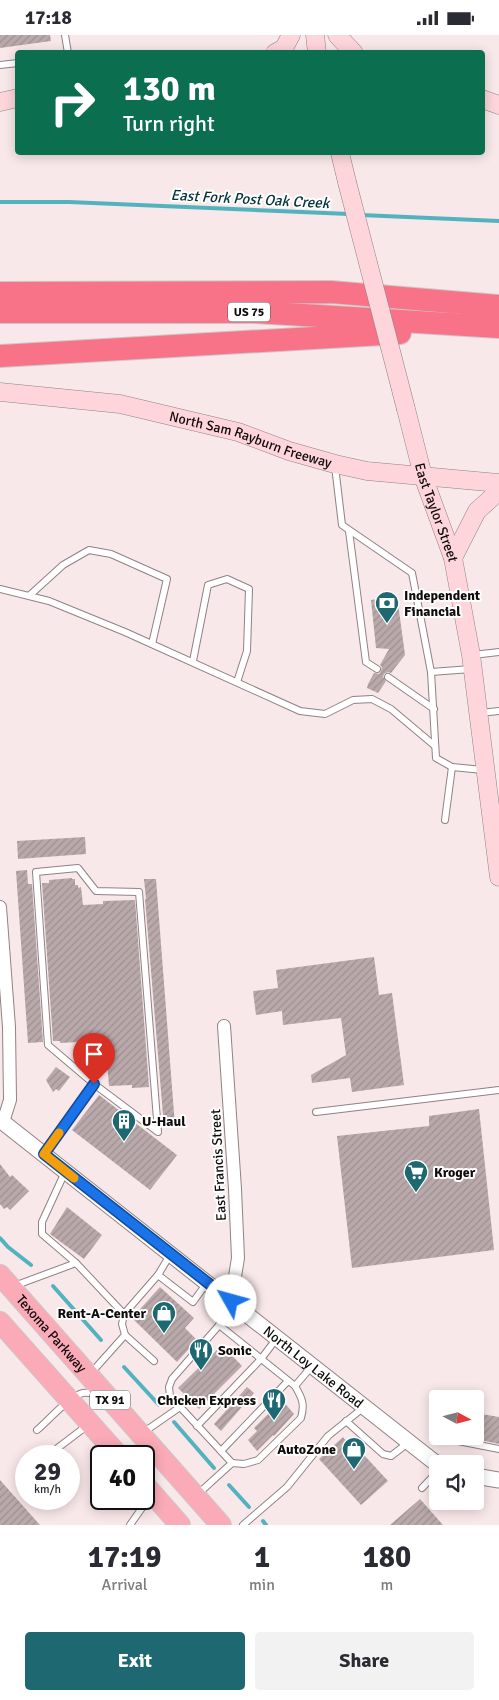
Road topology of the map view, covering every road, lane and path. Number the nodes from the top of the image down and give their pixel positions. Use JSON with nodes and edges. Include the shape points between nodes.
{"nodes":[{"id":1,"x":65,"y":35,"type":"edge"},
{"id":2,"x":291,"y":35,"type":"edge"},
{"id":3,"x":315,"y":35,"type":"edge"},
{"id":4,"x":337,"y":35,"type":"edge"},
{"id":5,"x":68,"y":50,"type":"edge"},
{"id":6,"x":280,"y":50,"type":"edge"},
{"id":7,"x":317,"y":50,"type":"edge"},
{"id":8,"x":351,"y":50,"type":"edge"},
{"id":9,"x":15,"y":63,"type":"edge"},
{"id":10,"x":0,"y":65,"type":"edge"},
{"id":11,"x":15,"y":99,"type":"edge"},
{"id":12,"x":485,"y":100,"type":"edge"},
{"id":13,"x":0,"y":102,"type":"edge"},
{"id":14,"x":499,"y":105,"type":"edge"},
{"id":15,"x":340,"y":155,"type":"edge"},
{"id":16,"x":0,"y":293,"type":"edge"},
{"id":17,"x":0,"y":312,"type":"edge"},
{"id":18,"x":499,"y":320,"type":"edge"},
{"id":19,"x":0,"y":357,"type":"edge"},
{"id":20,"x":2,"y":392,"type":"edge"},
{"id":21,"x":335,"y":464,"type":"junction"},
{"id":22,"x":423,"y":476,"type":"junction"},
{"id":23,"x":499,"y":483,"type":"edge"},
{"id":24,"x":499,"y":491,"type":"edge"},
{"id":25,"x":349,"y":531,"type":"junction"},
{"id":26,"x":453,"y":558,"type":"junction"},
{"id":27,"x":0,"y":589,"type":"edge"},
{"id":28,"x":30,"y":595,"type":"junction"},
{"id":29,"x":152,"y":644,"type":"junction"},
{"id":30,"x":499,"y":652,"type":"edge"},
{"id":31,"x":193,"y":661,"type":"junction"},
{"id":32,"x":472,"y":662,"type":"junction"},
{"id":33,"x":377,"y":669,"type":"dead end"},
{"id":34,"x":432,"y":672,"type":"junction"},
{"id":35,"x":388,"y":677,"type":"dead end"},
{"id":36,"x":237,"y":683,"type":"junction"},
{"id":37,"x":434,"y":709,"type":"junction"},
{"id":38,"x":499,"y":711,"type":"edge"},
{"id":39,"x":478,"y":713,"type":"junction"},
{"id":40,"x":436,"y":746,"type":"junction"},
{"id":41,"x":452,"y":767,"type":"junction"},
{"id":42,"x":492,"y":770,"type":"edge"},
{"id":43,"x":445,"y":820,"type":"dead end"},
{"id":44,"x":499,"y":877,"type":"edge"},
{"id":45,"x":0,"y":907,"type":"edge"},
{"id":46,"x":224,"y":1026,"type":"dead end"},
{"id":47,"x":94,"y":1084,"type":"junction"},
{"id":48,"x":499,"y":1090,"type":"edge"},
{"id":49,"x":316,"y":1111,"type":"dead end"},
{"id":50,"x":1,"y":1121,"type":"edge"},
{"id":51,"x":44,"y":1154,"type":"junction"},
{"id":52,"x":66,"y":1171,"type":"junction"},
{"id":53,"x":170,"y":1254,"type":"junction"},
{"id":54,"x":76,"y":1263,"type":"junction"},
{"id":55,"x":158,"y":1275,"type":"junction"},
{"id":56,"x":5,"y":1281,"type":"edge"},
{"id":57,"x":207,"y":1283,"type":"junction"},
{"id":58,"x":233,"y":1303,"type":"junction"},
{"id":59,"x":124,"y":1315,"type":"junction"},
{"id":60,"x":0,"y":1322,"type":"edge"},
{"id":61,"x":219,"y":1325,"type":"junction"},
{"id":62,"x":124,"y":1335,"type":"junction"},
{"id":63,"x":277,"y":1338,"type":"junction"},
{"id":64,"x":261,"y":1359,"type":"junction"},
{"id":65,"x":154,"y":1361,"type":"dead end"},
{"id":66,"x":312,"y":1365,"type":"junction"},
{"id":67,"x":89,"y":1376,"type":"junction"},
{"id":68,"x":288,"y":1381,"type":"junction"},
{"id":69,"x":295,"y":1386,"type":"junction"},
{"id":70,"x":107,"y":1396,"type":"junction"},
{"id":71,"x":70,"y":1401,"type":"junction"},
{"id":72,"x":180,"y":1407,"type":"junction"},
{"id":73,"x":364,"y":1407,"type":"junction"},
{"id":74,"x":346,"y":1421,"type":"junction"},
{"id":75,"x":90,"y":1424,"type":"junction"},
{"id":76,"x":197,"y":1425,"type":"junction"},
{"id":77,"x":37,"y":1430,"type":"dead end"},
{"id":78,"x":140,"y":1434,"type":"junction"},
{"id":79,"x":409,"y":1442,"type":"junction"},
{"id":80,"x":62,"y":1445,"type":"edge"},
{"id":81,"x":109,"y":1445,"type":"edge"},
{"id":82,"x":479,"y":1445,"type":"edge"},
{"id":83,"x":499,"y":1449,"type":"edge"},
{"id":84,"x":221,"y":1451,"type":"junction"},
{"id":85,"x":429,"y":1458,"type":"edge"},
{"id":86,"x":232,"y":1463,"type":"junction"},
{"id":87,"x":484,"y":1478,"type":"edge"},
{"id":88,"x":499,"y":1480,"type":"edge"},
{"id":89,"x":429,"y":1481,"type":"edge"},
{"id":90,"x":422,"y":1489,"type":"dead end"},
{"id":91,"x":155,"y":1497,"type":"edge"},
{"id":92,"x":195,"y":1497,"type":"junction"},
{"id":93,"x":138,"y":1510,"type":"edge"},
{"id":94,"x":131,"y":1524,"type":"edge"},
{"id":95,"x":180,"y":1525,"type":"edge"},
{"id":96,"x":221,"y":1525,"type":"edge"},
{"id":97,"x":243,"y":1525,"type":"edge"}],
"edges":[{"from":1,"to":5,"type":"lane"},
{"from":2,"to":6,"type":"main road"},
{"from":3,"to":7,"type":"main road"},
{"from":4,"to":8,"type":"main road"},
{"from":9,"to":10,"type":"lane"},
{"from":11,"to":13,"type":"main road"},
{"from":12,"to":14,"type":"main road"},
{"from":15,"to":22,"type":"main road","name":"East Taylor Street","bridge":true},
{"from":16,"to":18,"type":"highway","number":"US 75","via":[[331,292]]},
{"from":17,"to":18,"type":"highway","number":"US 75","via":[[254,312]]},
{"from":18,"to":19,"type":"highway"},
{"from":20,"to":21,"type":"main road","name":"North Sam Rayburn Freeway","via":[[120,405],[238,432]]},
{"from":21,"to":22,"type":"main road","name":"North Sam Rayburn Freeway","via":[[367,471]]},
{"from":21,"to":25,"type":"lane","via":[[342,525]]},
{"from":22,"to":23,"type":"main road","name":"North Sam Rayburn Freeway"},
{"from":22,"to":26,"type":"main road","name":"East Taylor Street"},
{"from":24,"to":26,"type":"main road","via":[[477,511]]},
{"from":25,"to":33,"type":"lane","via":[[366,662]]},
{"from":25,"to":34,"type":"lane","via":[[412,573]]},
{"from":26,"to":32,"type":"main road","name":"East Taylor Street"},
{"from":27,"to":28,"type":"lane"},
{"from":28,"to":29,"type":"lane"},
{"from":28,"to":29,"type":"lane","via":[[63,565],[89,550],[112,555],[167,579]]},
{"from":29,"to":31,"type":"lane"},
{"from":30,"to":32,"type":"lane"},
{"from":31,"to":36,"type":"lane"},
{"from":31,"to":36,"type":"lane","via":[[208,585],[227,579],[249,589],[246,651]]},
{"from":32,"to":34,"type":"lane"},
{"from":32,"to":39,"type":"main road","name":"East Taylor Street"},
{"from":34,"to":37,"type":"lane"},
{"from":35,"to":37,"type":"lane"},
{"from":36,"to":40,"type":"lane","via":[[308,712],[325,714],[353,700],[372,699],[390,709]]},
{"from":37,"to":40,"type":"lane"},
{"from":38,"to":39,"type":"lane"},
{"from":39,"to":42,"type":"main road","name":"East Taylor Street"},
{"from":40,"to":41,"type":"lane","via":[[436,758]]},
{"from":41,"to":42,"type":"lane"},
{"from":41,"to":43,"type":"lane"},
{"from":42,"to":44,"type":"main road","name":"East Taylor Street"},
{"from":45,"to":50,"type":"street","via":[[10,1037],[10,1100]]},
{"from":46,"to":58,"type":"street","name":"East Francis Street","via":[[238,1258]]},
{"from":47,"to":47,"type":"lane","via":[[48,1045],[36,872],[78,868],[96,891],[139,892],[158,1131]]},
{"from":47,"to":51,"type":"lane"},
{"from":48,"to":49,"type":"lane"},
{"from":50,"to":51,"type":"street","name":"North Loy Lake Road"},
{"from":51,"to":52,"type":"street","name":"North Loy Lake Road"},
{"from":52,"to":53,"type":"street","name":"North Loy Lake Road"},
{"from":52,"to":54,"type":"lane","via":[[42,1222],[42,1234]]},
{"from":53,"to":55,"type":"lane"},
{"from":53,"to":57,"type":"street","name":"North Loy Lake Road"},
{"from":54,"to":56,"type":"lane"},
{"from":54,"to":59,"type":"lane"},
{"from":55,"to":57,"type":"lane","via":[[193,1302]]},
{"from":55,"to":59,"type":"lane"},
{"from":56,"to":67,"type":"main road","name":"Texoma Parkway","number":"TX 91"},
{"from":57,"to":58,"type":"street","name":"North Loy Lake Road"},
{"from":58,"to":61,"type":"lane"},
{"from":58,"to":63,"type":"street","name":"North Loy Lake Road"},
{"from":59,"to":62,"type":"lane"},
{"from":60,"to":71,"type":"main road","number":"TX 91"},
{"from":61,"to":64,"type":"lane"},
{"from":61,"to":72,"type":"lane","via":[[172,1379],[170,1396]]},
{"from":62,"to":65,"type":"lane"},
{"from":62,"to":67,"type":"lane"},
{"from":63,"to":64,"type":"lane"},
{"from":63,"to":66,"type":"street","name":"North Loy Lake Road"},
{"from":64,"to":68,"type":"lane"},
{"from":64,"to":76,"type":"lane"},
{"from":66,"to":69,"type":"lane"},
{"from":66,"to":73,"type":"street","name":"North Loy Lake Road"},
{"from":67,"to":70,"type":"main road","name":"Texoma Parkway","number":"TX 91"},
{"from":68,"to":69,"type":"lane"},
{"from":68,"to":84,"type":"lane"},
{"from":69,"to":86,"type":"lane","via":[[303,1399],[301,1417],[258,1460]]},
{"from":70,"to":71,"type":"lane","via":[[86,1393]]},
{"from":70,"to":78,"type":"main road","name":"Texoma Parkway","number":"TX 91"},
{"from":71,"to":75,"type":"main road","number":"TX 91"},
{"from":71,"to":77,"type":"lane"},
{"from":72,"to":76,"type":"lane"},
{"from":72,"to":78,"type":"lane"},
{"from":73,"to":74,"type":"lane"},
{"from":73,"to":79,"type":"street","name":"North Loy Lake Road"},
{"from":74,"to":79,"type":"lane","via":[[383,1454],[391,1456]]},
{"from":74,"to":97,"type":"lane","via":[[328,1436],[287,1487]]},
{"from":75,"to":80,"type":"lane"},
{"from":75,"to":81,"type":"main road","number":"TX 91"},
{"from":76,"to":84,"type":"lane"},
{"from":78,"to":92,"type":"main road","name":"Texoma Parkway","number":"TX 91"},
{"from":79,"to":85,"type":"street","name":"North Loy Lake Road"},
{"from":82,"to":83,"type":"lane"},
{"from":84,"to":86,"type":"lane"},
{"from":86,"to":92,"type":"lane"},
{"from":87,"to":88,"type":"street"},
{"from":89,"to":90,"type":"lane"},
{"from":91,"to":95,"type":"main road"},
{"from":92,"to":96,"type":"main road","name":"Texoma Parkway","number":"TX 91"},
{"from":93,"to":94,"type":"lane"}]}
